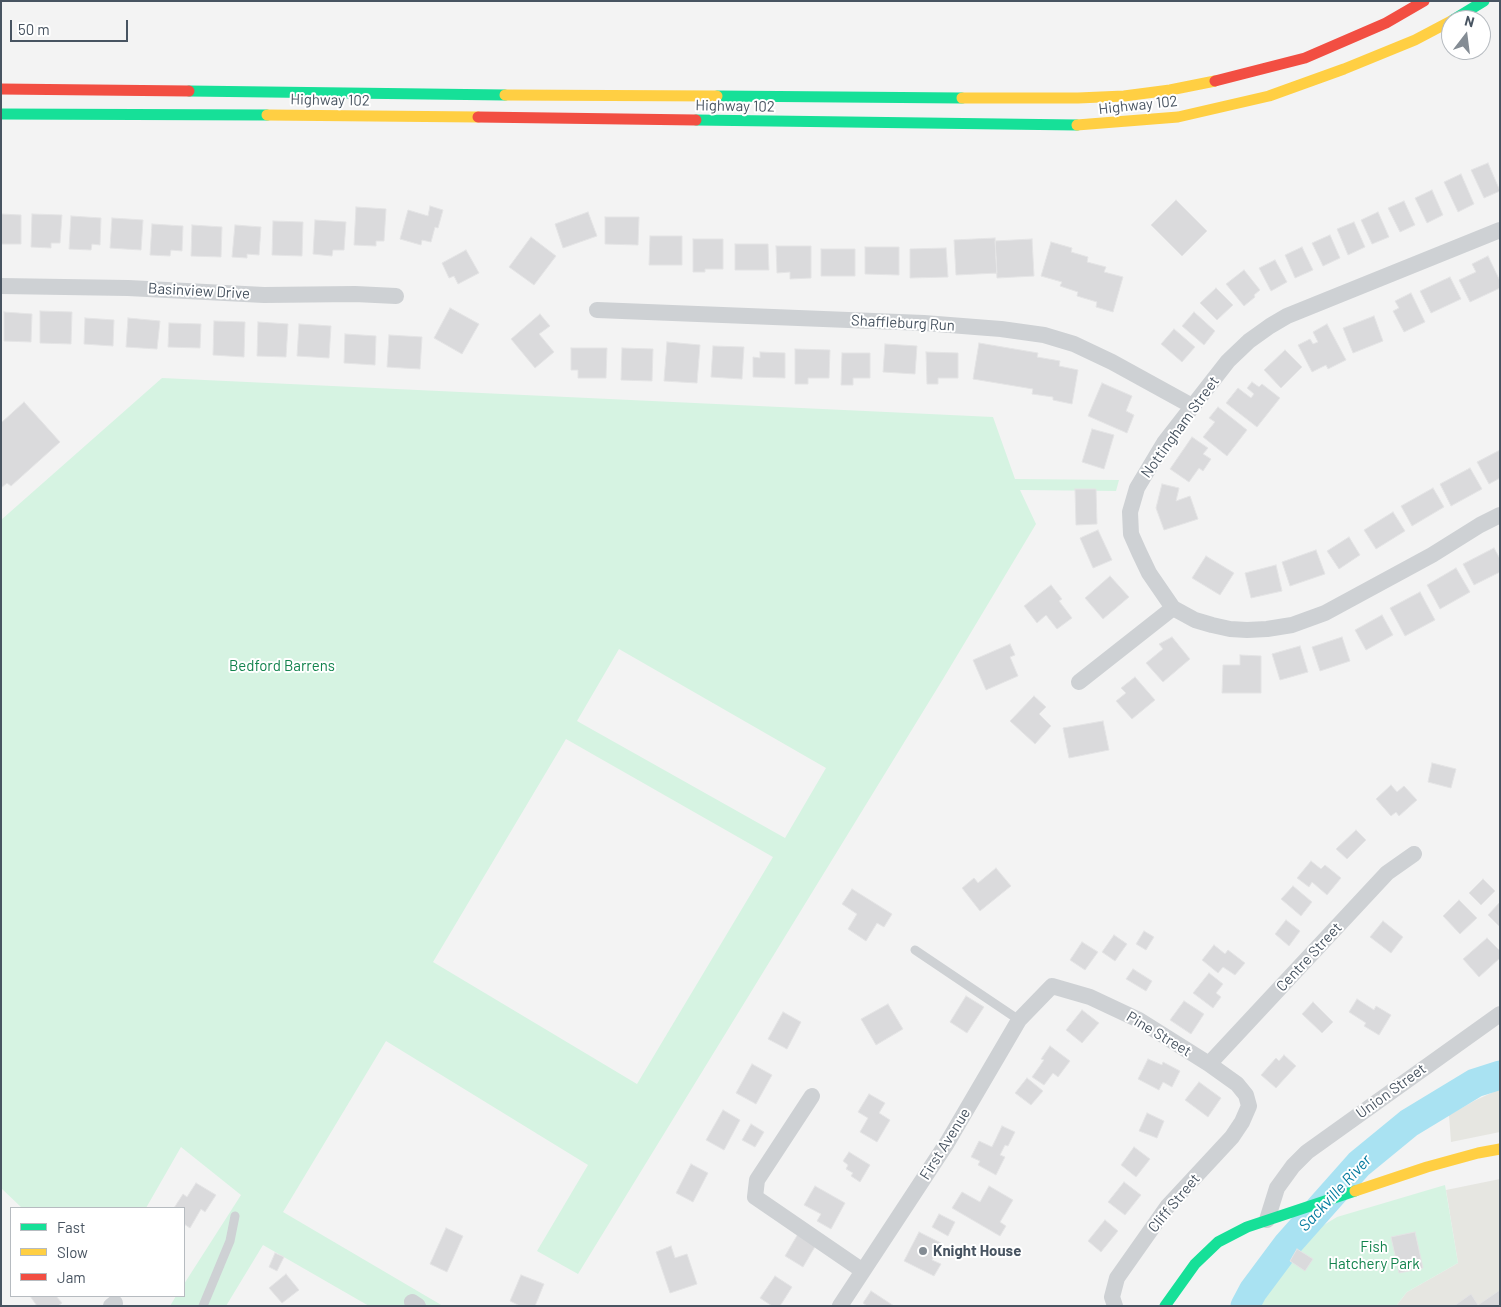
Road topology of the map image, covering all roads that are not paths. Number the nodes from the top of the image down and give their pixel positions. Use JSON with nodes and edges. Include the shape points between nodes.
{"nodes":[{"id":1,"x":1424,"y":1,"type":"edge"},
{"id":2,"x":1484,"y":1,"type":"edge"},
{"id":3,"x":1470,"y":10,"type":"edge"},
{"id":4,"x":1441,"y":27,"type":"edge"},
{"id":5,"x":1,"y":90,"type":"edge"},
{"id":6,"x":1,"y":114,"type":"edge"},
{"id":7,"x":1500,"y":230,"type":"edge"},
{"id":8,"x":1,"y":286,"type":"edge"},
{"id":9,"x":396,"y":296,"type":"dead end"},
{"id":10,"x":596,"y":310,"type":"dead end"},
{"id":11,"x":1192,"y":406,"type":"junction"},
{"id":12,"x":1500,"y":514,"type":"edge"},
{"id":13,"x":1173,"y":608,"type":"junction"},
{"id":14,"x":1079,"y":682,"type":"dead end"},
{"id":15,"x":1414,"y":854,"type":"dead end"},
{"id":16,"x":914,"y":950,"type":"dead end"},
{"id":17,"x":1052,"y":986,"type":"joint"},
{"id":18,"x":1500,"y":1014,"type":"edge"},
{"id":19,"x":1019,"y":1020,"type":"junction"},
{"id":20,"x":1209,"y":1064,"type":"junction"},
{"id":21,"x":812,"y":1096,"type":"dead end"},
{"id":22,"x":1249,"y":1106,"type":"joint"},
{"id":23,"x":1500,"y":1149,"type":"edge"},
{"id":24,"x":1287,"y":1174,"type":"junction"},
{"id":25,"x":1287,"y":1212,"type":"junction"},
{"id":26,"x":235,"y":1216,"type":"dead end"},
{"id":27,"x":1267,"y":1220,"type":"junction"},
{"id":28,"x":863,"y":1271,"type":"junction"},
{"id":29,"x":203,"y":1306,"type":"edge"},
{"id":30,"x":840,"y":1306,"type":"edge"},
{"id":31,"x":1115,"y":1306,"type":"edge"},
{"id":32,"x":1165,"y":1306,"type":"edge"}],
"edges":[{"from":1,"to":5,"type":"main road","name":"Highway 102","via":[[1386,23],[1305,58],[1216,82],[1124,96],[879,98]]},
{"from":2,"to":3,"type":"main road","name":"Highway 102"},
{"from":4,"to":6,"type":"main road","name":"Highway 102","via":[[1388,51],[1269,96],[1178,117],[1084,125]]},
{"from":7,"to":11,"type":"street","name":"Nottingham Street","via":[[1287,316],[1250,341],[1228,361]]},
{"from":8,"to":9,"type":"street","name":"Basinview Drive"},
{"from":10,"to":11,"type":"street","name":"Shaffleburg Run","via":[[924,322],[1044,335],[1074,344],[1112,362]]},
{"from":11,"to":13,"type":"street","name":"Nottingham Street","via":[[1164,443],[1137,488],[1130,512],[1131,534],[1139,552]]},
{"from":12,"to":13,"type":"street","name":"Nottingham Street","via":[[1325,613],[1292,625],[1230,629],[1195,620]]},
{"from":13,"to":14,"type":"street"},
{"from":15,"to":20,"type":"street","name":"Centre Street","via":[[1387,873]]},
{"from":16,"to":19,"type":"lane"},
{"from":17,"to":19,"type":"street","name":"First Avenue"},
{"from":17,"to":20,"type":"street","name":"Pine Street","via":[[1090,997],[1139,1020]]},
{"from":18,"to":24,"type":"street","name":"Union Street","via":[[1307,1152]]},
{"from":19,"to":28,"type":"street","name":"First Avenue","via":[[947,1143]]},
{"from":20,"to":22,"type":"street","name":"Pine Street","via":[[1237,1084],[1246,1094]]},
{"from":21,"to":28,"type":"street","via":[[757,1180],[755,1197]]},
{"from":22,"to":31,"type":"street","name":"Cliff Street","via":[[1232,1137],[1167,1207],[1118,1278],[1112,1297]]},
{"from":23,"to":25,"type":"main road","via":[[1427,1167]]},
{"from":24,"to":25,"type":"street"},
{"from":24,"to":27,"type":"street","name":"Union Street","via":[[1277,1188]]},
{"from":25,"to":27,"type":"main road"},
{"from":26,"to":29,"type":"lane","via":[[230,1241]]},
{"from":27,"to":32,"type":"main road","via":[[1218,1242],[1195,1264]]},
{"from":28,"to":30,"type":"street","name":"First Avenue"}]}
